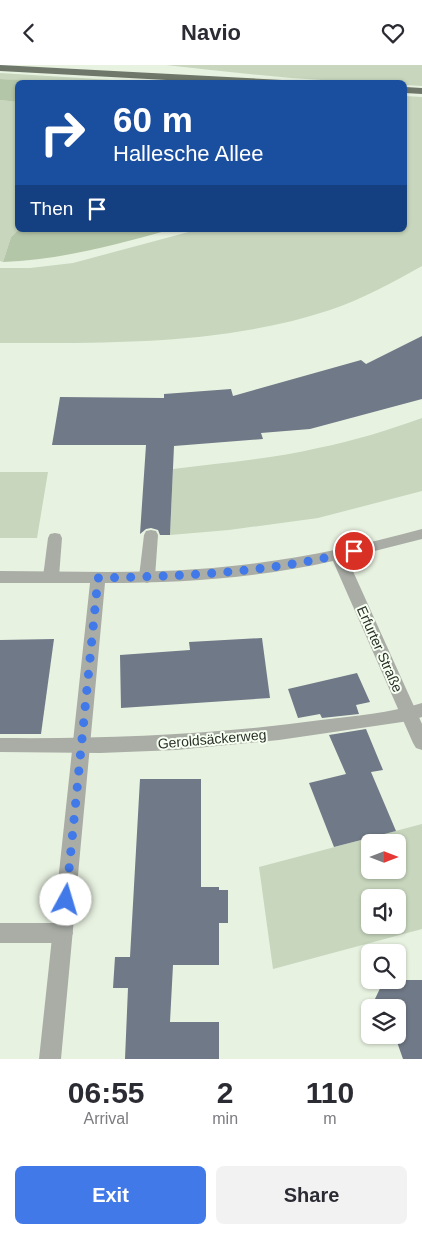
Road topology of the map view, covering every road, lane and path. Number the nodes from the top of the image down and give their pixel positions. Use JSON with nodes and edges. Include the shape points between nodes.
{"nodes":[{"id":1,"x":117,"y":65,"type":"edge"},
{"id":2,"x":0,"y":68,"type":"edge"},
{"id":3,"x":182,"y":76,"type":"junction"},
{"id":4,"x":239,"y":80,"type":"edge"},
{"id":5,"x":407,"y":90,"type":"edge"},
{"id":6,"x":422,"y":91,"type":"edge"},
{"id":7,"x":422,"y":534,"type":"edge"},
{"id":8,"x":152,"y":535,"type":"dead end"},
{"id":9,"x":55,"y":538,"type":"dead end"},
{"id":10,"x":338,"y":555,"type":"junction"},
{"id":11,"x":0,"y":577,"type":"edge"},
{"id":12,"x":51,"y":577,"type":"junction"},
{"id":13,"x":147,"y":577,"type":"junction"},
{"id":14,"x":98,"y":578,"type":"junction"},
{"id":15,"x":415,"y":712,"type":"edge"},
{"id":16,"x":422,"y":743,"type":"edge"},
{"id":17,"x":0,"y":745,"type":"edge"},
{"id":18,"x":82,"y":747,"type":"junction"},
{"id":19,"x":0,"y":933,"type":"edge"},
{"id":20,"x":62,"y":933,"type":"junction"},
{"id":21,"x":50,"y":1059,"type":"edge"}],
"edges":[{"from":1,"to":3,"type":"main road"},
{"from":2,"to":3,"type":"main road"},
{"from":3,"to":4,"type":"main road"},
{"from":5,"to":6,"type":"main road"},
{"from":7,"to":10,"type":"street"},
{"from":8,"to":13,"type":"street"},
{"from":9,"to":12,"type":"street"},
{"from":10,"to":13,"type":"street","via":[[227,572]]},
{"from":10,"to":15,"type":"street","name":"Erfurter Straße"},
{"from":11,"to":12,"type":"street"},
{"from":12,"to":14,"type":"street"},
{"from":13,"to":14,"type":"street"},
{"from":14,"to":18,"type":"street"},
{"from":15,"to":16,"type":"street","name":"Erfurter Straße"},
{"from":15,"to":18,"type":"street","name":"Geroldsäckerweg","via":[[302,731],[201,741]]},
{"from":17,"to":18,"type":"street","name":"Geroldsäckerweg"},
{"from":18,"to":20,"type":"street"},
{"from":19,"to":20,"type":"street"},
{"from":20,"to":21,"type":"street"}]}
